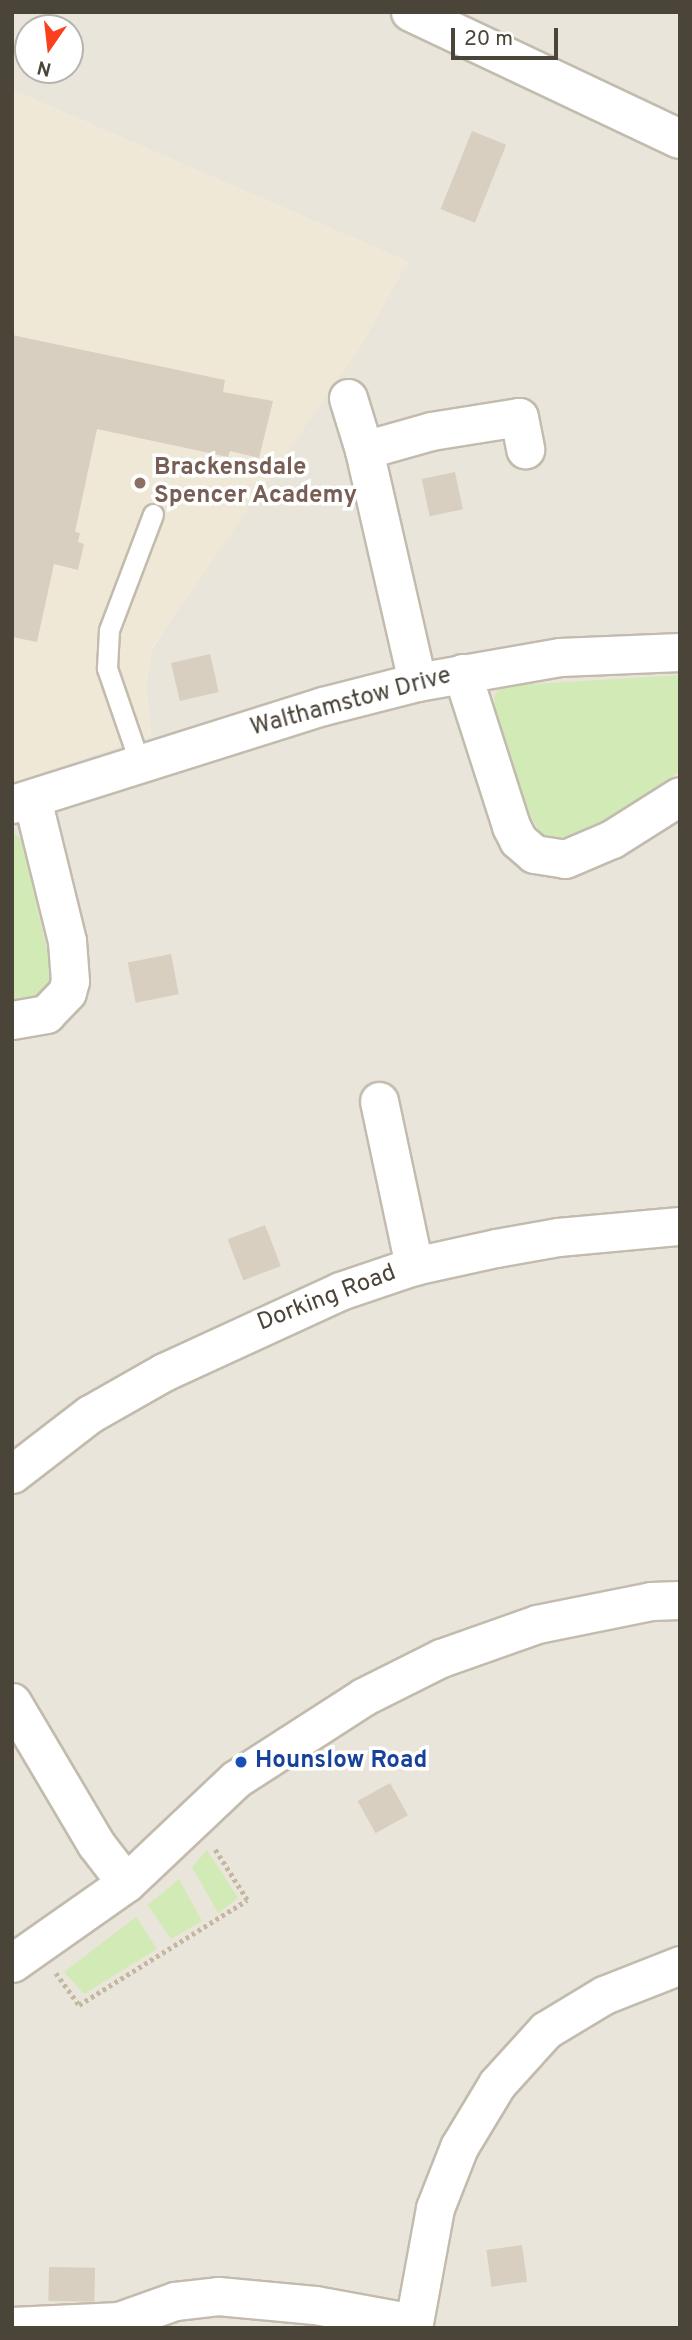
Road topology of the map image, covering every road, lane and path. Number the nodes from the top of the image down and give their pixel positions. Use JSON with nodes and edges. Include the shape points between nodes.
{"nodes":[{"id":1,"x":431,"y":16,"type":"edge"},
{"id":2,"x":680,"y":139,"type":"edge"},
{"id":3,"x":348,"y":398,"type":"dead end"},
{"id":4,"x":525,"y":449,"type":"dead end"},
{"id":5,"x":364,"y":450,"type":"junction"},
{"id":6,"x":153,"y":514,"type":"dead end"},
{"id":7,"x":680,"y":652,"type":"edge"},
{"id":8,"x":462,"y":673,"type":"junction"},
{"id":9,"x":417,"y":682,"type":"junction"},
{"id":10,"x":141,"y":764,"type":"junction"},
{"id":11,"x":680,"y":796,"type":"edge"},
{"id":12,"x":22,"y":802,"type":"edge"},
{"id":13,"x":12,"y":1020,"type":"edge"},
{"id":14,"x":379,"y":1101,"type":"dead end"},
{"id":15,"x":680,"y":1226,"type":"edge"},
{"id":16,"x":414,"y":1266,"type":"junction"},
{"id":17,"x":12,"y":1474,"type":"edge"},
{"id":18,"x":680,"y":1600,"type":"edge"},
{"id":19,"x":12,"y":1702,"type":"edge"},
{"id":20,"x":195,"y":1818,"type":"junction"},
{"id":21,"x":126,"y":1883,"type":"junction"},
{"id":22,"x":25,"y":1955,"type":"edge"},
{"id":23,"x":680,"y":1965,"type":"edge"},
{"id":24,"x":413,"y":2325,"type":"edge"},
{"id":25,"x":12,"y":2326,"type":"edge"}],
"edges":[{"from":1,"to":2,"type":"street"},
{"from":3,"to":5,"type":"street"},
{"from":4,"to":5,"type":"street","via":[[519,417],[431,431]]},
{"from":5,"to":9,"type":"street"},
{"from":6,"to":10,"type":"lane","via":[[109,630],[107,668]]},
{"from":7,"to":8,"type":"street","name":"Walthamstow Drive","via":[[559,657]]},
{"from":8,"to":9,"type":"street","name":"Walthamstow Drive"},
{"from":8,"to":11,"type":"street","via":[[512,827],[518,840],[534,854],[565,859],[612,839]]},
{"from":9,"to":10,"type":"street","name":"Walthamstow Drive","via":[[323,706]]},
{"from":10,"to":12,"type":"street","name":"Walthamstow Drive"},
{"from":12,"to":13,"type":"street","name":"Walthamstow Drive","via":[[67,941],[70,981],[46,1014]]},
{"from":14,"to":16,"type":"street"},
{"from":15,"to":16,"type":"street","name":"Dorking Road","via":[[558,1237]]},
{"from":16,"to":17,"type":"street","name":"Dorking Road","via":[[301,1306],[196,1355],[90,1414]]},
{"from":18,"to":20,"type":"street","via":[[537,1624],[441,1658],[295,1738],[236,1779]]},
{"from":19,"to":21,"type":"street","via":[[96,1844]]},
{"from":20,"to":21,"type":"street"},
{"from":20,"to":22,"type":"path","via":[[247,1900],[79,2005]]},
{"from":21,"to":22,"type":"street"},
{"from":23,"to":24,"type":"street","via":[[604,1995],[546,2030],[497,2084],[459,2147],[435,2208]]},
{"from":24,"to":25,"type":"street","via":[[315,2305],[218,2296],[183,2299],[119,2321]]}]}
